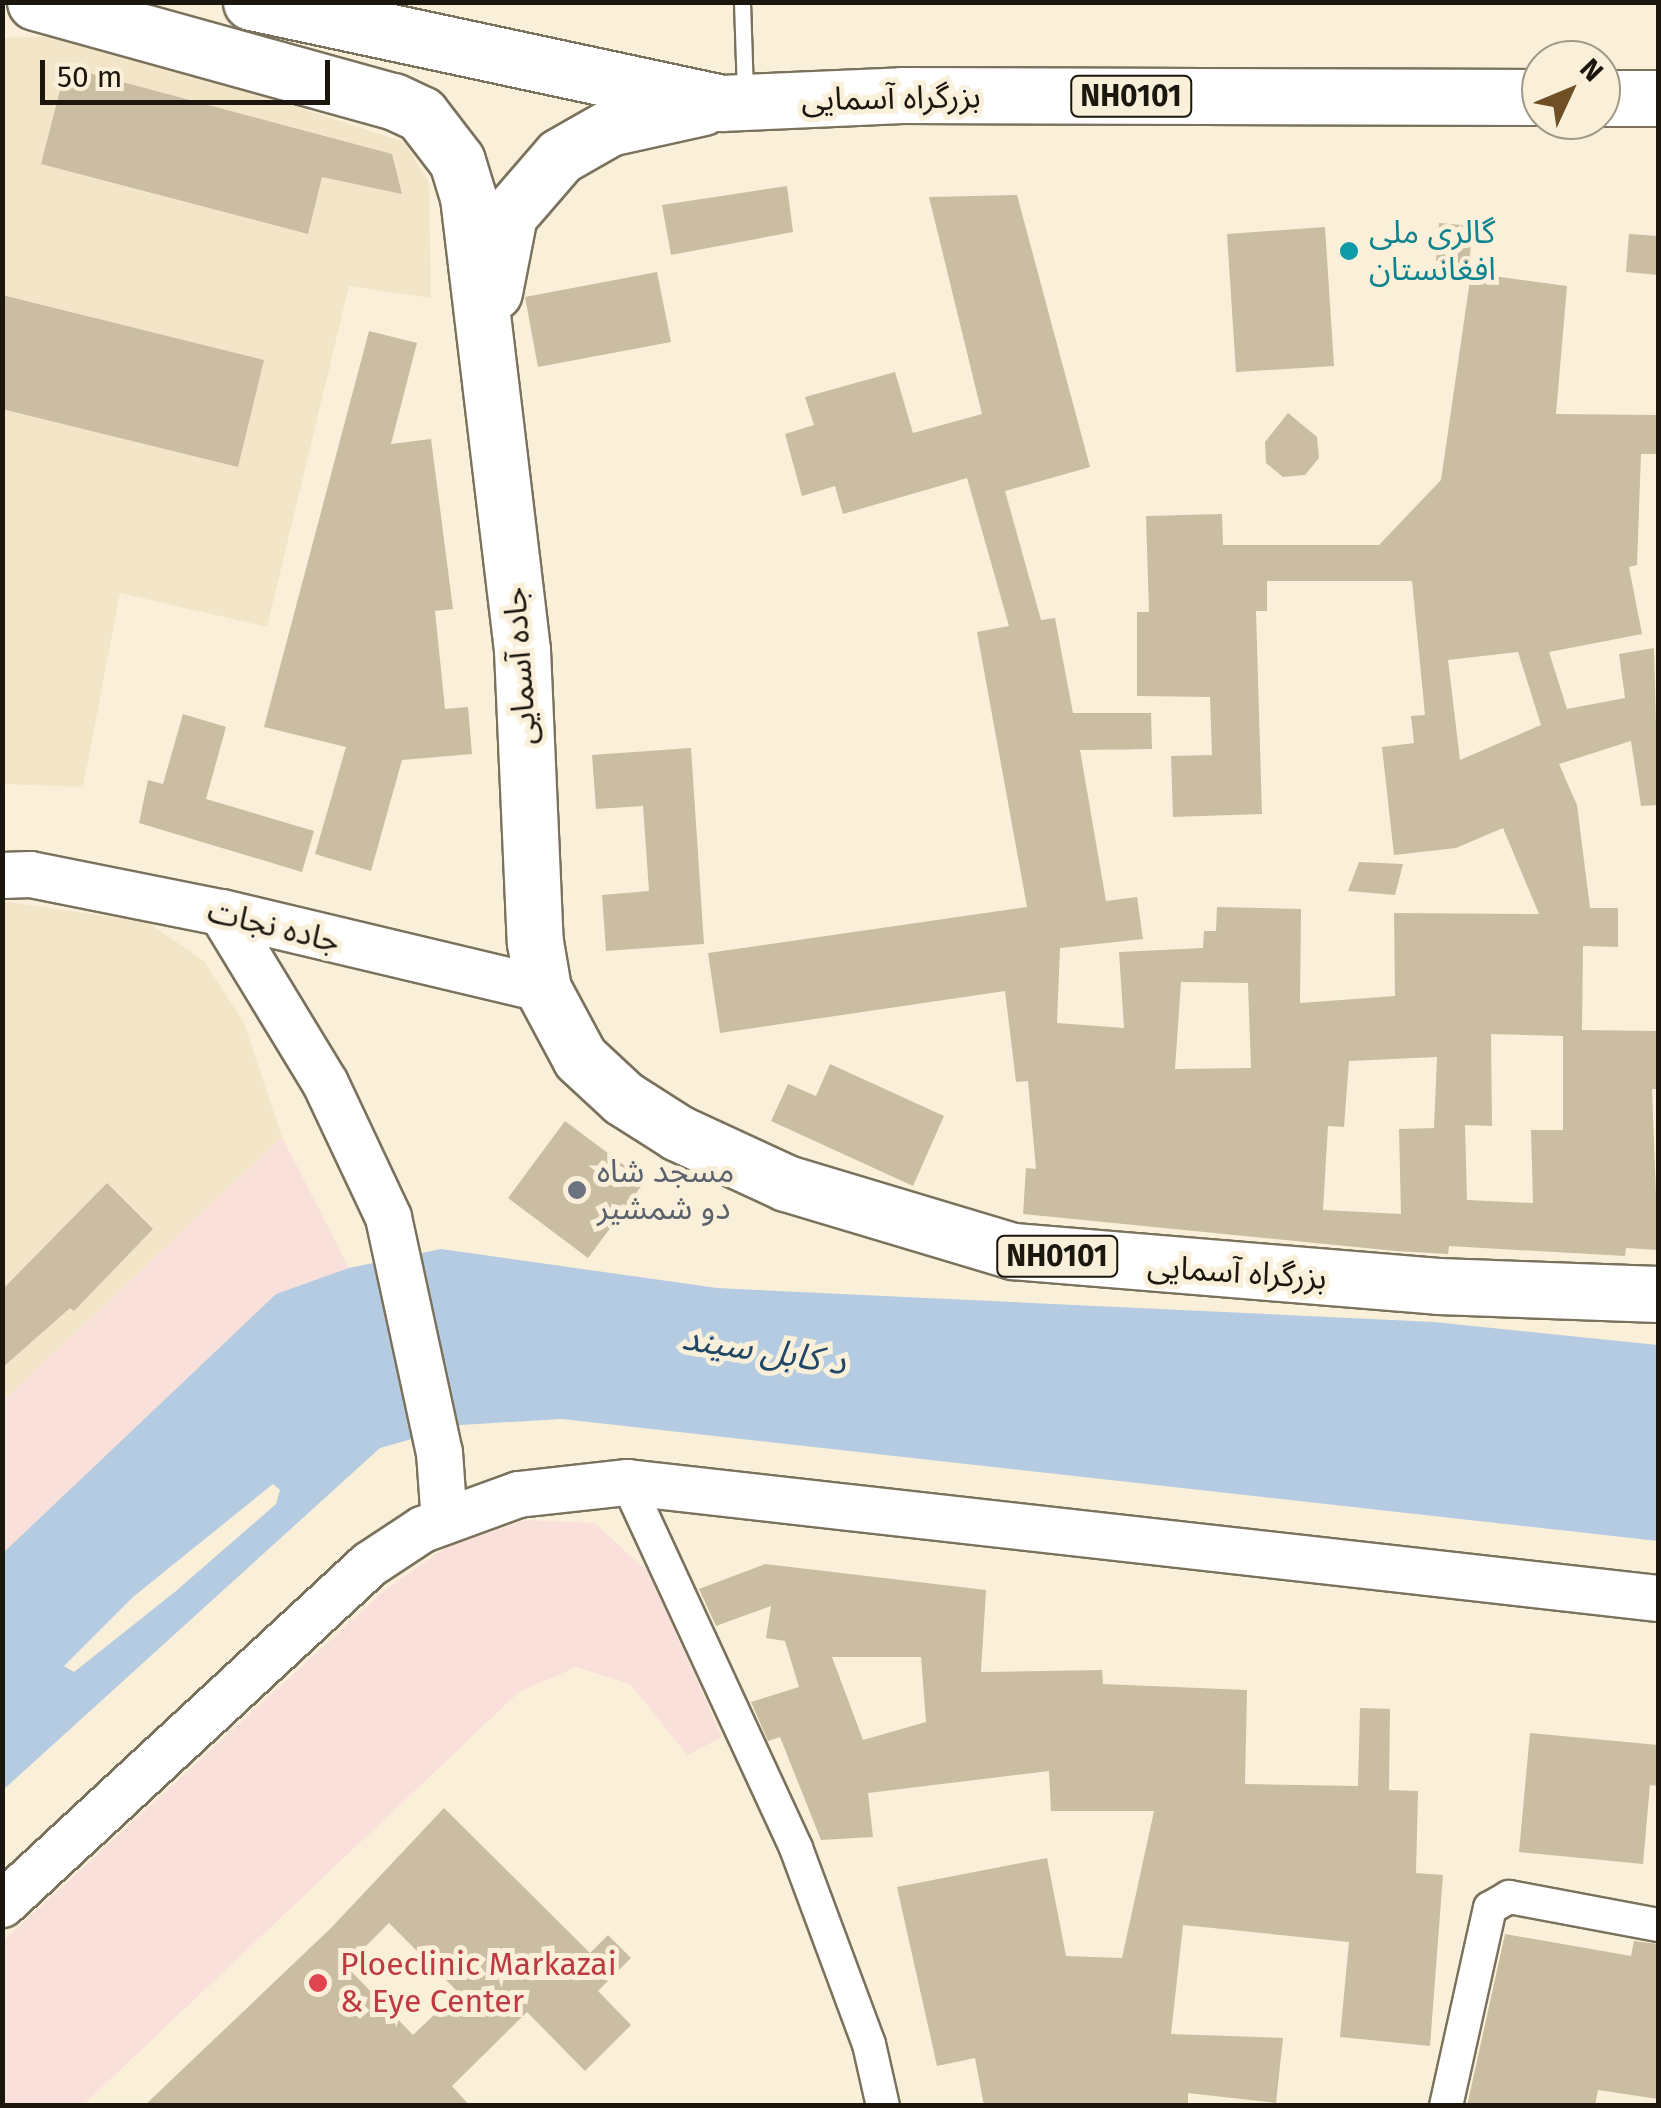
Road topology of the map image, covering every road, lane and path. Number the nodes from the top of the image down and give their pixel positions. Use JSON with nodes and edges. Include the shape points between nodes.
{"nodes":[{"id":1,"x":34,"y":2,"type":"edge"},
{"id":2,"x":252,"y":2,"type":"edge"},
{"id":3,"x":742,"y":2,"type":"edge"},
{"id":4,"x":366,"y":16,"type":"edge"},
{"id":5,"x":1521,"y":97,"type":"edge"},
{"id":6,"x":1621,"y":98,"type":"edge"},
{"id":7,"x":1658,"y":98,"type":"edge"},
{"id":8,"x":733,"y":102,"type":"junction"},
{"id":9,"x":484,"y":344,"type":"junction"},
{"id":10,"x":2,"y":875,"type":"edge"},
{"id":11,"x":222,"y":912,"type":"junction"},
{"id":12,"x":543,"y":990,"type":"junction"},
{"id":13,"x":1658,"y":1294,"type":"edge"},
{"id":14,"x":627,"y":1482,"type":"junction"},
{"id":15,"x":444,"y":1521,"type":"junction"},
{"id":16,"x":1658,"y":1598,"type":"edge"},
{"id":17,"x":2,"y":1904,"type":"edge"},
{"id":18,"x":1658,"y":1925,"type":"edge"},
{"id":19,"x":883,"y":2106,"type":"edge"},
{"id":20,"x":1446,"y":2106,"type":"edge"}],
"edges":[{"from":1,"to":9,"type":"highway","number":"NH0101","via":[[393,100],[421,114],[457,161],[468,197]]},
{"from":2,"to":4,"type":"highway","name":"بزرگراه آسمایی","number":"NH0101"},
{"from":3,"to":8,"type":"lane"},
{"from":4,"to":8,"type":"highway","name":"بزرگراه آسمایی","number":"NH0101"},
{"from":5,"to":8,"type":"highway","name":"بزرگراه آسمایی","number":"NH0101","via":[[902,95]]},
{"from":6,"to":7,"type":"highway"},
{"from":8,"to":9,"type":"highway","via":[[609,128],[560,156],[509,215]]},
{"from":9,"to":12,"type":"highway","name":"جاده آسمایی","number":"NH0101","via":[[522,650]]},
{"from":10,"to":11,"type":"main road","name":"جاده نجات","via":[[30,874]]},
{"from":11,"to":12,"type":"main road","name":"جاده نجات"},
{"from":11,"to":15,"type":"main road","via":[[325,1083],[388,1217],[438,1452]]},
{"from":12,"to":13,"type":"highway","name":"بزرگراه آسمایی","number":"NH0101","via":[[580,1058],[624,1098],[678,1132],[786,1183],[996,1247],[1184,1270]]},
{"from":14,"to":15,"type":"main road","via":[[518,1494]]},
{"from":14,"to":16,"type":"main road"},
{"from":14,"to":19,"type":"street","via":[[796,1848],[869,2044]]},
{"from":15,"to":17,"type":"main road","via":[[369,1564]]},
{"from":18,"to":20,"type":"street","via":[[1508,1896],[1490,1908]]}]}
